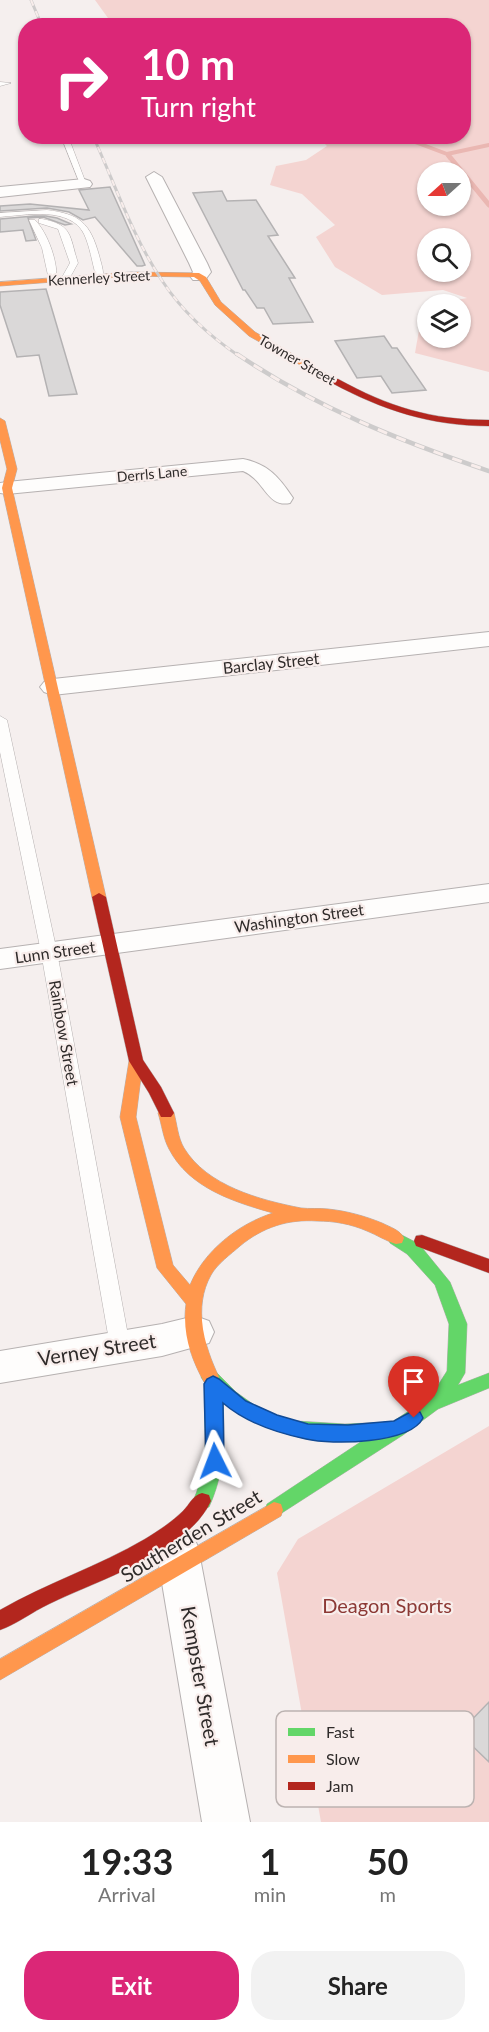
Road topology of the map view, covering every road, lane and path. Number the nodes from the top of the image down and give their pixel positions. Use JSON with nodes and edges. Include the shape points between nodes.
{"nodes":[{"id":1,"x":67,"y":144,"type":"edge"},
{"id":2,"x":154,"y":177,"type":"dead end"},
{"id":3,"x":84,"y":184,"type":"joint"},
{"id":4,"x":0,"y":192,"type":"edge"},
{"id":5,"x":0,"y":215,"type":"edge"},
{"id":6,"x":32,"y":222,"type":"junction"},
{"id":7,"x":0,"y":224,"type":"edge"},
{"id":8,"x":100,"y":276,"type":"junction"},
{"id":9,"x":199,"y":276,"type":"junction"},
{"id":10,"x":59,"y":280,"type":"junction"},
{"id":11,"x":0,"y":284,"type":"edge"},
{"id":12,"x":0,"y":421,"type":"edge"},
{"id":13,"x":489,"y":423,"type":"edge"},
{"id":14,"x":3,"y":484,"type":"edge"},
{"id":15,"x":282,"y":498,"type":"dead end"},
{"id":16,"x":489,"y":639,"type":"edge"},
{"id":17,"x":53,"y":687,"type":"junction"},
{"id":18,"x":0,"y":720,"type":"edge"},
{"id":19,"x":489,"y":893,"type":"edge"},
{"id":20,"x":110,"y":944,"type":"junction"},
{"id":21,"x":49,"y":952,"type":"junction"},
{"id":22,"x":0,"y":959,"type":"edge"},
{"id":23,"x":136,"y":1061,"type":"junction"},
{"id":24,"x":299,"y":1213,"type":"junction"},
{"id":25,"x":412,"y":1237,"type":"junction"},
{"id":26,"x":489,"y":1266,"type":"edge"},
{"id":27,"x":194,"y":1316,"type":"junction"},
{"id":28,"x":120,"y":1346,"type":"junction"},
{"id":29,"x":0,"y":1366,"type":"edge"},
{"id":30,"x":489,"y":1380,"type":"edge"},
{"id":31,"x":213,"y":1384,"type":"junction"},
{"id":32,"x":433,"y":1402,"type":"junction"},
{"id":33,"x":397,"y":1429,"type":"junction"},
{"id":34,"x":177,"y":1548,"type":"junction"},
{"id":35,"x":0,"y":1622,"type":"edge"},
{"id":36,"x":0,"y":1670,"type":"edge"},
{"id":37,"x":226,"y":1822,"type":"edge"}],
"edges":[{"from":1,"to":3,"type":"lane"},
{"from":2,"to":9,"type":"street","name":"Towner Street","via":[[198,263],[202,272]]},
{"from":3,"to":4,"type":"street"},
{"from":5,"to":8,"type":"lane","via":[[45,213],[75,219],[87,231]]},
{"from":6,"to":7,"type":"lane"},
{"from":6,"to":10,"type":"lane","via":[[38,227]]},
{"from":6,"to":10,"type":"lane","via":[[51,222],[62,228],[74,263]]},
{"from":8,"to":9,"type":"main road","name":"Kennerley Street"},
{"from":8,"to":10,"type":"main road","name":"Kennerley Street"},
{"from":9,"to":13,"type":"main road","name":"Towner Street","via":[[219,303],[252,334],[363,397],[426,420]]},
{"from":10,"to":11,"type":"main road","name":"Kennerley Street"},
{"from":12,"to":14,"type":"main road","via":[[12,470]]},
{"from":14,"to":15,"type":"street","name":"Derrls Lane","via":[[243,465],[263,472]]},
{"from":14,"to":17,"type":"main road"},
{"from":16,"to":17,"type":"street","name":"Barclay Street"},
{"from":17,"to":20,"type":"main road"},
{"from":18,"to":21,"type":"lane","name":"Rainbow Street"},
{"from":19,"to":20,"type":"street","name":"Washington Street"},
{"from":20,"to":21,"type":"street","name":"Lunn Street"},
{"from":20,"to":23,"type":"main road"},
{"from":21,"to":22,"type":"street","name":"Lunn Street"},
{"from":21,"to":28,"type":"lane","name":"Rainbow Street"},
{"from":23,"to":24,"type":"main road","via":[[165,1107],[180,1155],[197,1172],[218,1186]]},
{"from":23,"to":27,"type":"main road","via":[[128,1117],[165,1268]]},
{"from":24,"to":25,"type":"main road","via":[[335,1212]]},
{"from":24,"to":27,"type":"main road","via":[[262,1223],[230,1242],[206,1269]]},
{"from":25,"to":26,"type":"main road"},
{"from":25,"to":32,"type":"main road","via":[[453,1280],[465,1311],[465,1343],[455,1375]]},
{"from":27,"to":28,"type":"street","name":"Verney Street"},
{"from":27,"to":31,"type":"main road","via":[[197,1355]]},
{"from":28,"to":29,"type":"street","name":"Verney Street"},
{"from":30,"to":32,"type":"main road"},
{"from":31,"to":33,"type":"main road","via":[[240,1406],[273,1422],[308,1432]]},
{"from":31,"to":34,"type":"main road","name":"Southerden Street","via":[[215,1461],[208,1490]]},
{"from":32,"to":33,"type":"main road","name":"Southerden Street"},
{"from":33,"to":34,"type":"main road","name":"Southerden Street","via":[[337,1471]]},
{"from":34,"to":35,"type":"main road","name":"Southerden Street","via":[[126,1558]]},
{"from":34,"to":36,"type":"main road","name":"Southerden Street"},
{"from":34,"to":37,"type":"street","name":"Kempster Street"}]}
